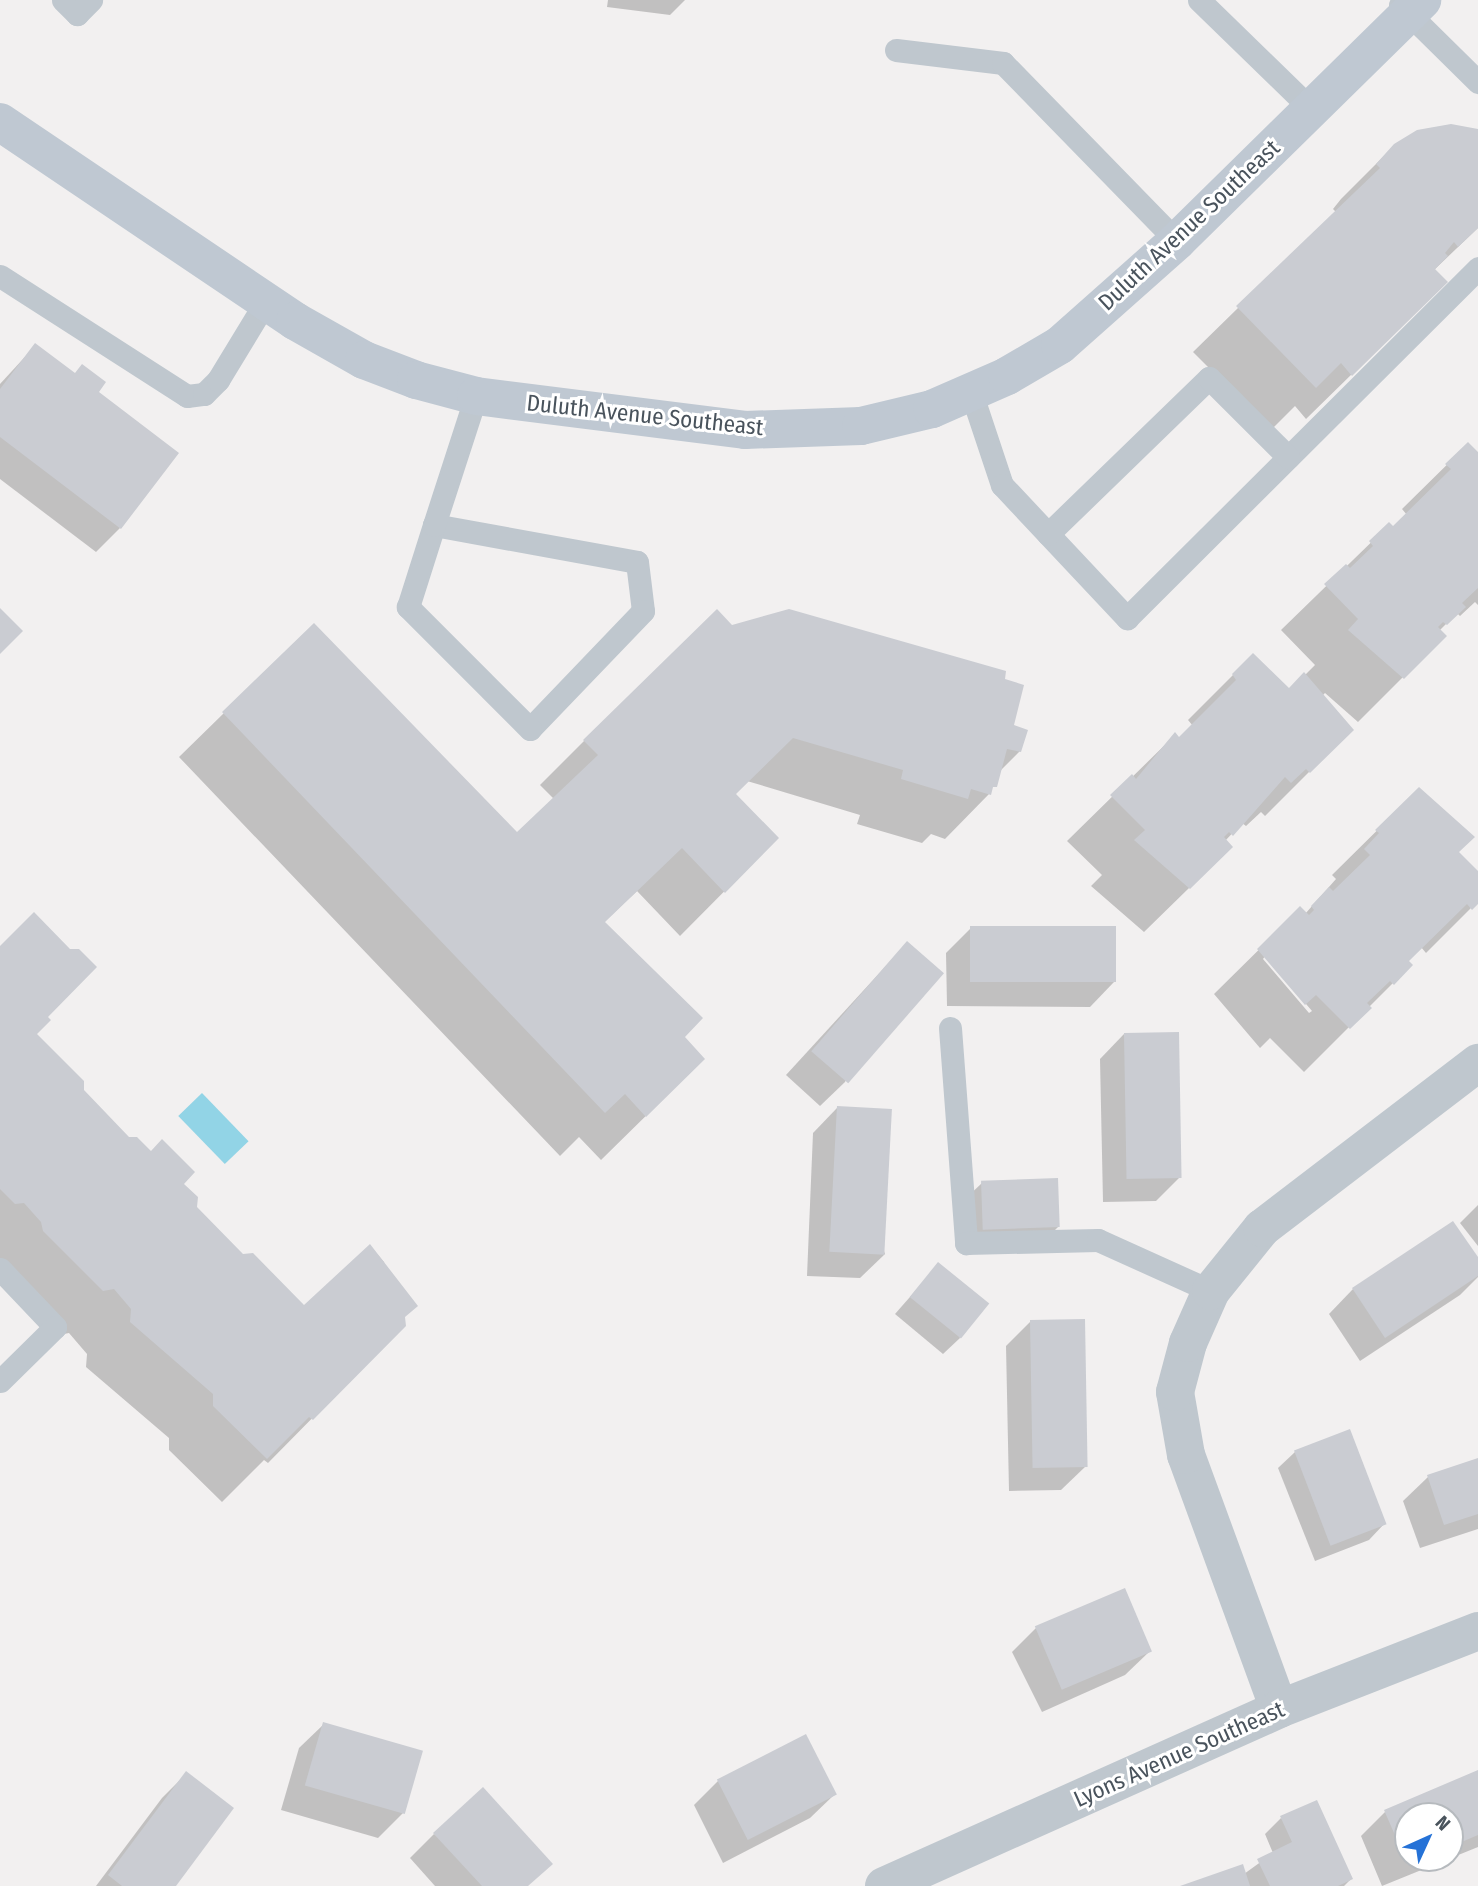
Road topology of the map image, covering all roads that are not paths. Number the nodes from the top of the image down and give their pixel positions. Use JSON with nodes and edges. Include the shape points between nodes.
{"nodes":[{"id":1,"x":64,"y":0,"type":"edge"},
{"id":2,"x":91,"y":0,"type":"edge"},
{"id":3,"x":1212,"y":4,"type":"edge"},
{"id":4,"x":1409,"y":4,"type":"edge"},
{"id":5,"x":896,"y":50,"type":"dead end"},
{"id":6,"x":1478,"y":82,"type":"edge"},
{"id":7,"x":1311,"y":109,"type":"junction"},
{"id":8,"x":0,"y":122,"type":"edge"},
{"id":9,"x":1177,"y":241,"type":"junction"},
{"id":10,"x":1478,"y":268,"type":"edge"},
{"id":11,"x":0,"y":276,"type":"edge"},
{"id":12,"x":266,"y":301,"type":"junction"},
{"id":13,"x":971,"y":392,"type":"junction"},
{"id":14,"x":476,"y":396,"type":"junction"},
{"id":15,"x":1288,"y":457,"type":"junction"},
{"id":16,"x":434,"y":525,"type":"junction"},
{"id":17,"x":1048,"y":534,"type":"junction"},
{"id":18,"x":950,"y":1028,"type":"dead end"},
{"id":19,"x":1478,"y":1063,"type":"edge"},
{"id":20,"x":0,"y":1269,"type":"edge"},
{"id":21,"x":1211,"y":1291,"type":"junction"},
{"id":22,"x":0,"y":1381,"type":"edge"},
{"id":23,"x":1478,"y":1631,"type":"edge"},
{"id":24,"x":1279,"y":1709,"type":"junction"},
{"id":25,"x":884,"y":1886,"type":"edge"}],
"edges":[{"from":1,"to":2,"type":"lane","via":[[77,14]]},
{"from":3,"to":7,"type":"lane"},
{"from":4,"to":6,"type":"lane"},
{"from":4,"to":7,"type":"street","name":"Duluth Avenue Southeast"},
{"from":5,"to":9,"type":"lane","via":[[1003,63]]},
{"from":7,"to":9,"type":"street","name":"Duluth Avenue Southeast"},
{"from":8,"to":12,"type":"street","name":"Duluth Avenue Southeast"},
{"from":9,"to":13,"type":"street","name":"Duluth Avenue Southeast","via":[[1060,345]]},
{"from":10,"to":15,"type":"lane"},
{"from":11,"to":12,"type":"lane","via":[[187,396],[204,394],[218,380]]},
{"from":12,"to":14,"type":"street","name":"Duluth Avenue Southeast","via":[[364,360]]},
{"from":13,"to":14,"type":"street","name":"Duluth Avenue Southeast","via":[[932,409],[861,426],[745,430]]},
{"from":13,"to":17,"type":"lane","via":[[1002,485]]},
{"from":14,"to":16,"type":"lane"},
{"from":15,"to":17,"type":"lane","via":[[1209,378]]},
{"from":15,"to":17,"type":"lane","via":[[1127,618]]},
{"from":16,"to":16,"type":"lane","via":[[408,607],[530,729],[643,611],[637,562]]},
{"from":18,"to":21,"type":"lane","via":[[966,1243],[1098,1240]]},
{"from":19,"to":21,"type":"street","via":[[1262,1228]]},
{"from":20,"to":22,"type":"lane","via":[[55,1327]]},
{"from":21,"to":24,"type":"street","via":[[1188,1343],[1175,1392],[1185,1455]]},
{"from":23,"to":24,"type":"street","name":"Lyons Avenue Southeast"},
{"from":24,"to":25,"type":"street","name":"Lyons Avenue Southeast"}]}
